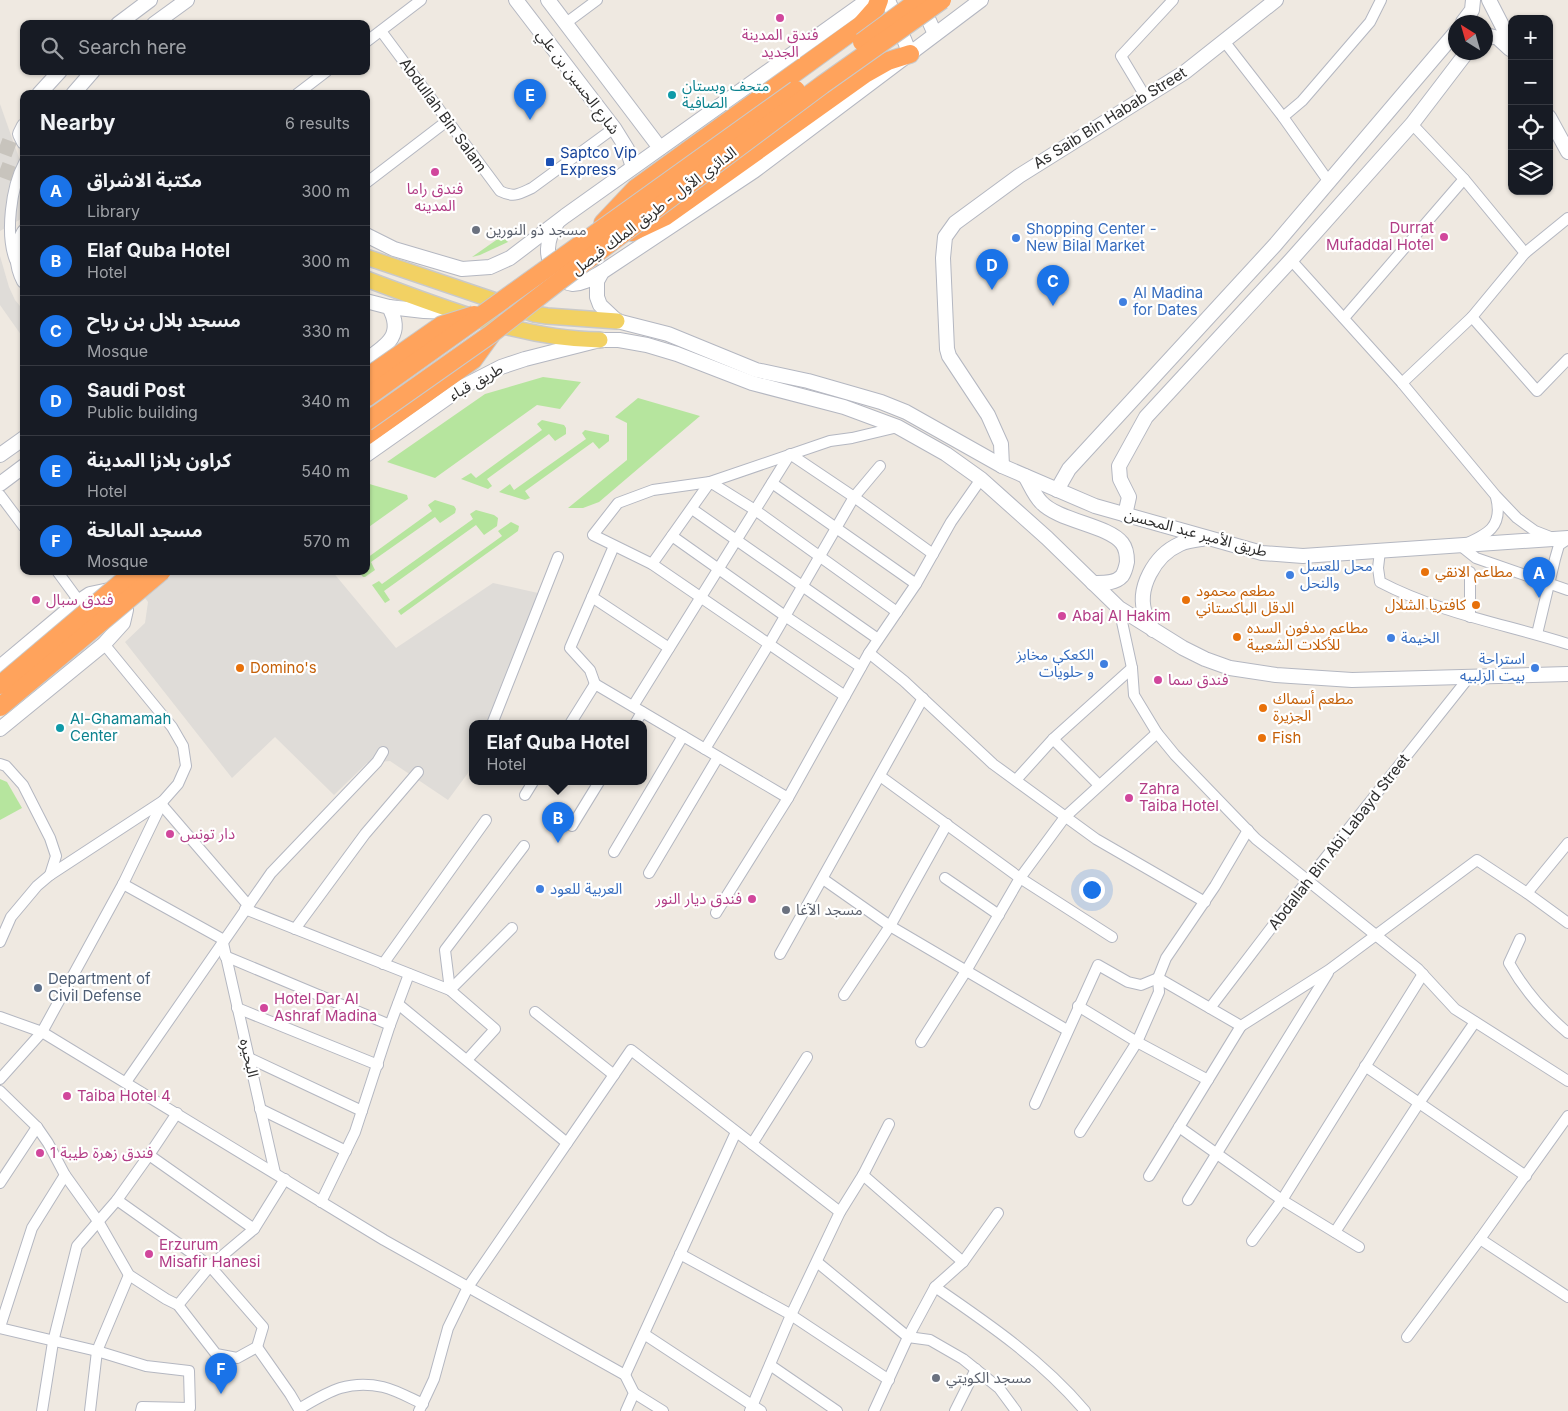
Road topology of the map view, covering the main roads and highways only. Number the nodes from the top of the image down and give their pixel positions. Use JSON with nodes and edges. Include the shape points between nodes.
{"nodes":[{"id":1,"x":150,"y":0,"type":"edge"},
{"id":2,"x":187,"y":0,"type":"edge"},
{"id":3,"x":516,"y":0,"type":"edge"},
{"id":4,"x":548,"y":0,"type":"edge"},
{"id":5,"x":868,"y":0,"type":"edge"},
{"id":6,"x":879,"y":0,"type":"edge"},
{"id":7,"x":888,"y":0,"type":"edge"},
{"id":8,"x":919,"y":0,"type":"edge"},
{"id":9,"x":942,"y":0,"type":"edge"},
{"id":10,"x":980,"y":0,"type":"edge"},
{"id":11,"x":1276,"y":0,"type":"edge"},
{"id":12,"x":1473,"y":0,"type":"edge"},
{"id":13,"x":1489,"y":0,"type":"edge"},
{"id":14,"x":1469,"y":15,"type":"edge"},
{"id":15,"x":123,"y":20,"type":"edge"},
{"id":16,"x":160,"y":20,"type":"edge"},
{"id":17,"x":935,"y":34,"type":"junction"},
{"id":18,"x":1493,"y":37,"type":"edge"},
{"id":19,"x":1508,"y":37,"type":"edge"},
{"id":20,"x":1448,"y":42,"type":"edge"},
{"id":21,"x":1508,"y":47,"type":"edge"},
{"id":22,"x":910,"y":54,"type":"junction"},
{"id":23,"x":1461,"y":60,"type":"edge"},
{"id":24,"x":57,"y":75,"type":"edge"},
{"id":25,"x":90,"y":75,"type":"edge"},
{"id":26,"x":43,"y":90,"type":"edge"},
{"id":27,"x":76,"y":90,"type":"edge"},
{"id":28,"x":1553,"y":124,"type":"edge"},
{"id":29,"x":660,"y":148,"type":"junction"},
{"id":30,"x":1568,"y":152,"type":"edge"},
{"id":31,"x":634,"y":167,"type":"junction"},
{"id":32,"x":565,"y":216,"type":"junction"},
{"id":33,"x":370,"y":237,"type":"edge"},
{"id":34,"x":20,"y":238,"type":"edge"},
{"id":35,"x":587,"y":240,"type":"junction"},
{"id":36,"x":614,"y":241,"type":"junction"},
{"id":37,"x":399,"y":250,"type":"junction"},
{"id":38,"x":370,"y":257,"type":"edge"},
{"id":39,"x":20,"y":269,"type":"edge"},
{"id":40,"x":462,"y":269,"type":"junction"},
{"id":41,"x":602,"y":272,"type":"junction"},
{"id":42,"x":425,"y":277,"type":"junction"},
{"id":43,"x":370,"y":280,"type":"edge"},
{"id":44,"x":370,"y":302,"type":"edge"},
{"id":45,"x":389,"y":306,"type":"junction"},
{"id":46,"x":457,"y":312,"type":"junction"},
{"id":47,"x":486,"y":312,"type":"junction"},
{"id":48,"x":617,"y":321,"type":"junction"},
{"id":49,"x":491,"y":334,"type":"junction"},
{"id":50,"x":600,"y":340,"type":"junction"},
{"id":51,"x":370,"y":357,"type":"edge"},
{"id":52,"x":370,"y":375,"type":"edge"},
{"id":53,"x":370,"y":395,"type":"edge"},
{"id":54,"x":1132,"y":403,"type":"junction"},
{"id":55,"x":1146,"y":418,"type":"junction"},
{"id":56,"x":370,"y":419,"type":"edge"},
{"id":57,"x":370,"y":433,"type":"edge"},
{"id":58,"x":20,"y":441,"type":"edge"},
{"id":59,"x":370,"y":452,"type":"edge"},
{"id":60,"x":0,"y":455,"type":"edge"},
{"id":61,"x":1002,"y":466,"type":"junction"},
{"id":62,"x":20,"y":469,"type":"edge"},
{"id":63,"x":1025,"y":476,"type":"junction"},
{"id":64,"x":0,"y":484,"type":"edge"},
{"id":65,"x":1057,"y":490,"type":"junction"},
{"id":66,"x":1125,"y":515,"type":"junction"},
{"id":67,"x":1208,"y":538,"type":"junction"},
{"id":68,"x":1564,"y":539,"type":"edge"},
{"id":69,"x":130,"y":575,"type":"edge"},
{"id":70,"x":157,"y":575,"type":"edge"},
{"id":71,"x":1093,"y":583,"type":"junction"},
{"id":72,"x":1154,"y":631,"type":"junction"},
{"id":73,"x":0,"y":667,"type":"edge"},
{"id":74,"x":1568,"y":674,"type":"edge"},
{"id":75,"x":0,"y":685,"type":"edge"},
{"id":76,"x":0,"y":707,"type":"edge"},
{"id":77,"x":0,"y":729,"type":"edge"}],
"edges":[{"from":1,"to":15,"type":"main road"},
{"from":2,"to":16,"type":"main road"},
{"from":3,"to":31,"type":"main road","name":"شارع الحسين بن علي","via":[[614,128]]},
{"from":4,"to":29,"type":"main road","name":"شارع الحسين بن علي"},
{"from":5,"to":29,"type":"main road"},
{"from":6,"to":35,"type":"highway","bridge":true,"via":[[861,24],[636,188]]},
{"from":7,"to":22,"type":"main road"},
{"from":8,"to":17,"type":"main road"},
{"from":8,"to":35,"type":"highway","name":"الدائري الأول - طريق الملك فيصل","bridge":true},
{"from":9,"to":36,"type":"highway","name":"الدائري الأول - طريق الملك فيصل","bridge":true,"via":[[822,85]]},
{"from":10,"to":17,"type":"main road"},
{"from":11,"to":61,"type":"main road","name":"As Saib Bin Habab Street","via":[[1185,72],[1019,176],[954,223],[945,238],[947,348],[988,415],[1001,444]]},
{"from":12,"to":14,"type":"main road"},
{"from":13,"to":19,"type":"main road"},
{"from":17,"to":22,"type":"main road"},
{"from":18,"to":21,"type":"main road"},
{"from":20,"to":54,"type":"main road","via":[[1275,245]]},
{"from":22,"to":36,"type":"highway","bridge":true,"via":[[888,61],[865,74],[666,216]]},
{"from":22,"to":41,"type":"main road","via":[[754,171]]},
{"from":23,"to":55,"type":"main road","via":[[1412,124]]},
{"from":24,"to":26,"type":"main road"},
{"from":25,"to":27,"type":"main road"},
{"from":28,"to":30,"type":"main road"},
{"from":29,"to":31,"type":"main road"},
{"from":31,"to":32,"type":"main road"},
{"from":32,"to":40,"type":"main road","via":[[510,258],[490,267]]},
{"from":32,"to":41,"type":"main road","via":[[556,224],[549,241],[549,259],[554,270],[562,280],[574,284],[583,283]]},
{"from":33,"to":37,"type":"main road"},
{"from":34,"to":39,"type":"main road","via":[[17,258]]},
{"from":35,"to":47,"type":"highway","name":"الدائري الأول - طريق الملك فيصل","bridge":true},
{"from":36,"to":49,"type":"highway","name":"الدائري الأول - طريق الملك فيصل","bridge":true},
{"from":37,"to":40,"type":"main road"},
{"from":37,"to":42,"type":"main road"},
{"from":38,"to":42,"type":"main road"},
{"from":40,"to":42,"type":"main road"},
{"from":41,"to":48,"type":"main road","via":[[596,281],[597,297],[600,305]]},
{"from":42,"to":48,"type":"main road","via":[[534,314]]},
{"from":43,"to":46,"type":"main road"},
{"from":44,"to":45,"type":"main road"},
{"from":45,"to":46,"type":"main road"},
{"from":45,"to":51,"type":"main road","via":[[394,317],[390,342]]},
{"from":46,"to":50,"type":"main road","via":[[525,331],[578,340]]},
{"from":47,"to":52,"type":"highway","bridge":true,"via":[[442,325]]},
{"from":47,"to":53,"type":"highway","name":"الدائري الأول - طريق الملك فيصل","bridge":true},
{"from":48,"to":61,"type":"main road","name":"طريق الأمير عبد المحسن","via":[[668,334],[756,370],[881,402],[906,412]]},
{"from":49,"to":56,"type":"highway","name":"الدائري الأول - طريق الملك فيصل","bridge":true},
{"from":49,"to":57,"type":"highway","via":[[474,360]]},
{"from":50,"to":59,"type":"main road","name":"طريق قباء","via":[[525,359],[481,376]]},
{"from":50,"to":71,"type":"main road","name":"طريق قباء","via":[[620,340],[669,352],[752,383],[844,407],[898,427],[946,454],[981,479]]},
{"from":54,"to":55,"type":"main road"},
{"from":54,"to":65,"type":"main road","via":[[1070,469]]},
{"from":55,"to":66,"type":"main road","via":[[1118,466],[1129,498]]},
{"from":58,"to":60,"type":"main road"},
{"from":61,"to":63,"type":"main road","name":"طريق الأمير عبد المحسن"},
{"from":62,"to":64,"type":"main road"},
{"from":63,"to":65,"type":"main road","name":"طريق الأمير عبد المحسن"},
{"from":63,"to":71,"type":"main road","via":[[1041,502],[1122,543],[1127,562],[1121,577]]},
{"from":65,"to":66,"type":"main road","name":"طريق الأمير عبد المحسن"},
{"from":66,"to":67,"type":"main road","name":"طريق الأمير عبد المحسن"},
{"from":67,"to":68,"type":"main road","name":"طريق الأمير عبد المحسن","via":[[1262,553],[1303,556]]},
{"from":67,"to":72,"type":"main road","via":[[1178,544],[1152,568],[1143,597],[1145,615]]},
{"from":69,"to":75,"type":"highway","bridge":true},
{"from":70,"to":76,"type":"highway","bridge":true},
{"from":71,"to":72,"type":"main road","via":[[1119,608]]},
{"from":72,"to":74,"type":"main road","via":[[1205,659],[1230,668],[1276,676],[1352,680]]},
{"from":73,"to":77,"type":"main road","via":[[75,596],[109,590],[120,596],[126,610],[123,623],[104,644]]}]}
